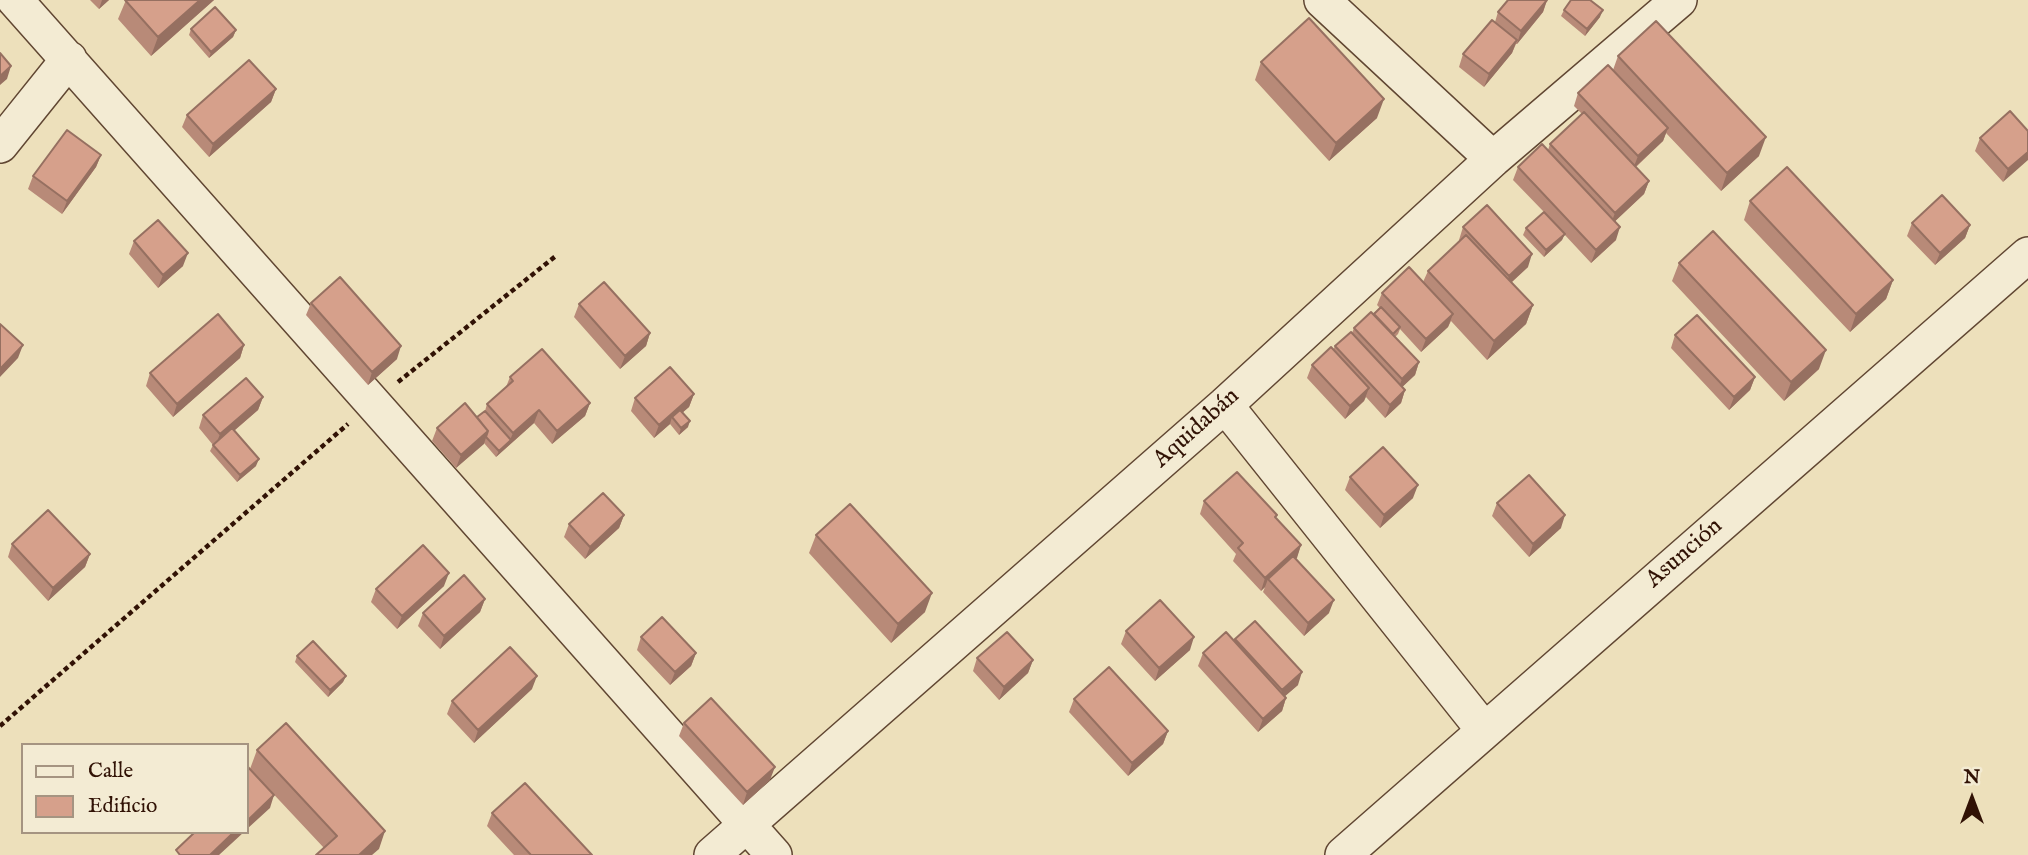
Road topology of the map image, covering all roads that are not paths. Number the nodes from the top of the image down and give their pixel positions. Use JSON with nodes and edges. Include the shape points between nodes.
{"nodes":[{"id":1,"x":15,"y":0,"type":"edge"},
{"id":2,"x":1322,"y":0,"type":"edge"},
{"id":3,"x":1679,"y":0,"type":"edge"},
{"id":4,"x":69,"y":59,"type":"junction"},
{"id":5,"x":0,"y":145,"type":"edge"},
{"id":6,"x":1493,"y":159,"type":"junction"},
{"id":7,"x":2028,"y":255,"type":"edge"},
{"id":8,"x":1225,"y":405,"type":"junction"},
{"id":9,"x":1484,"y":730,"type":"junction"},
{"id":10,"x":747,"y":824,"type":"junction"},
{"id":11,"x":712,"y":855,"type":"edge"},
{"id":12,"x":775,"y":855,"type":"edge"},
{"id":13,"x":1343,"y":855,"type":"edge"}],
"edges":[{"from":1,"to":4,"type":"street"},
{"from":2,"to":6,"type":"street"},
{"from":3,"to":6,"type":"street","name":"Aquidabán"},
{"from":4,"to":5,"type":"street"},
{"from":4,"to":10,"type":"street"},
{"from":6,"to":8,"type":"street","name":"Aquidabán"},
{"from":7,"to":9,"type":"street","name":"Asunción"},
{"from":8,"to":9,"type":"street"},
{"from":8,"to":10,"type":"street","name":"Aquidabán"},
{"from":9,"to":13,"type":"street","name":"Asunción"},
{"from":10,"to":11,"type":"street","name":"Aquidabán"},
{"from":10,"to":12,"type":"street"}]}
